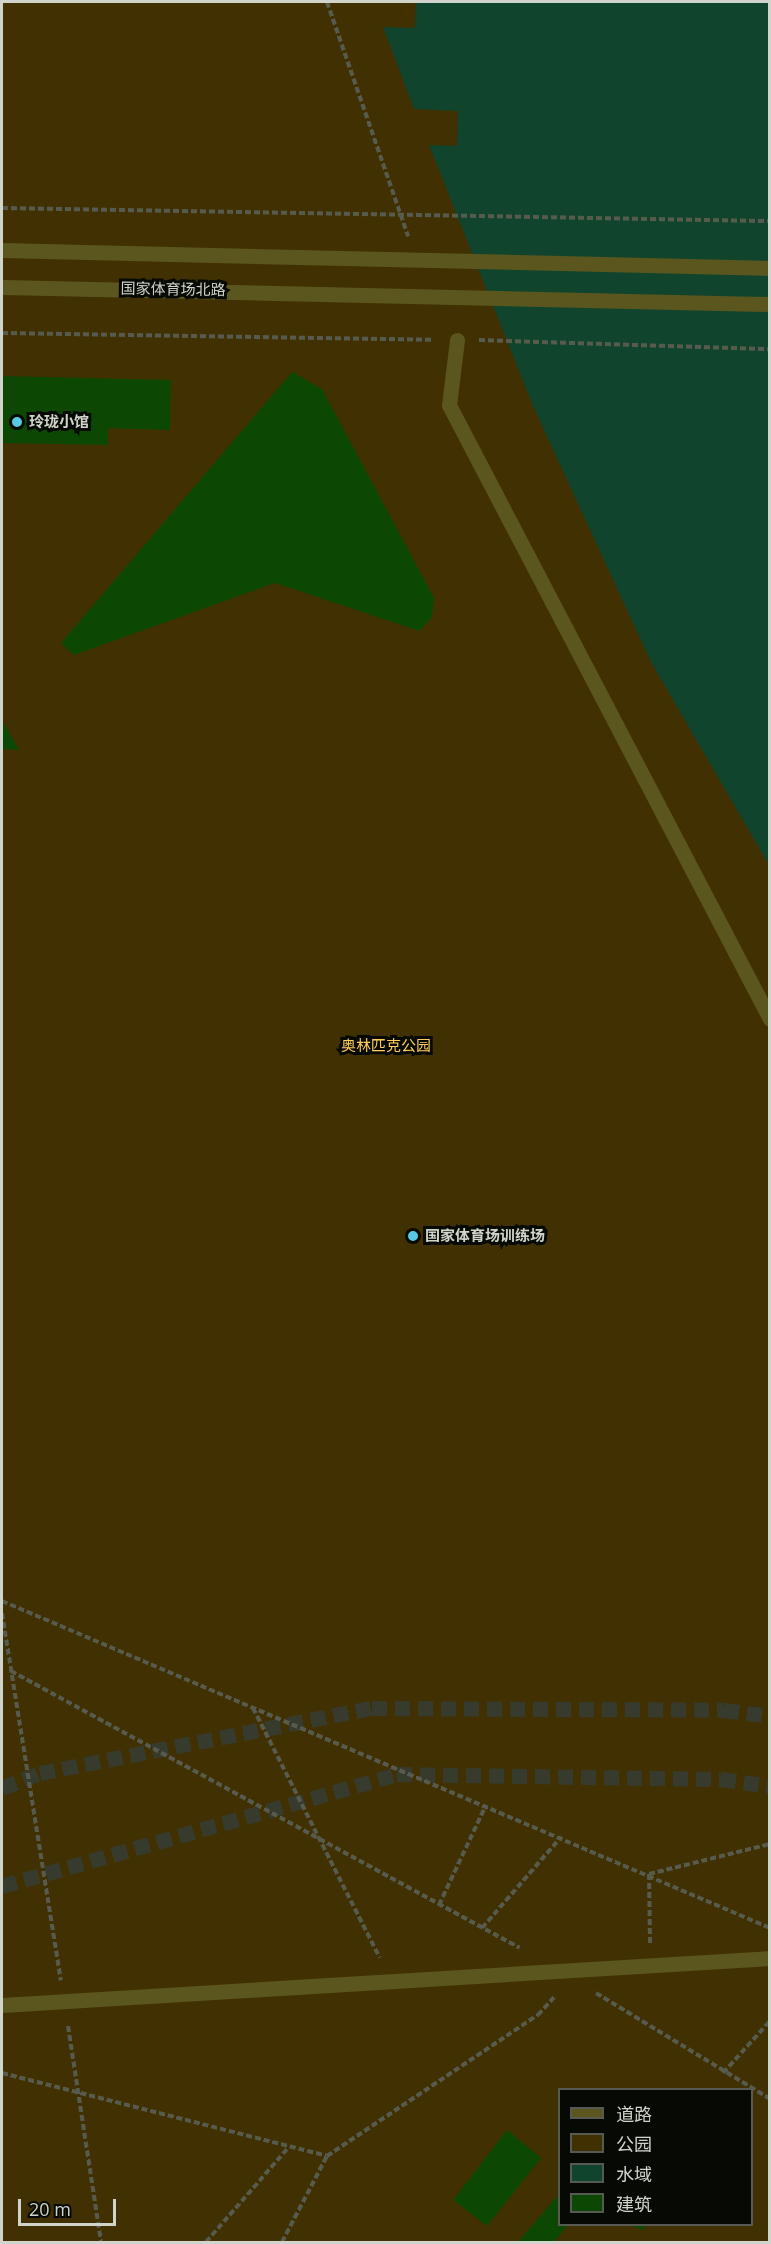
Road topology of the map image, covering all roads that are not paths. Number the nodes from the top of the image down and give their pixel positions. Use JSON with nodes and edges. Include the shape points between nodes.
{"nodes":[{"id":1,"x":2,"y":250,"type":"edge"},
{"id":2,"x":770,"y":268,"type":"edge"},
{"id":3,"x":2,"y":287,"type":"edge"},
{"id":4,"x":770,"y":304,"type":"edge"},
{"id":5,"x":457,"y":340,"type":"road end"},
{"id":6,"x":770,"y":1019,"type":"edge"},
{"id":7,"x":770,"y":1958,"type":"edge"},
{"id":8,"x":2,"y":2006,"type":"edge"}],
"edges":[{"from":1,"to":2,"type":"street"},
{"from":3,"to":4,"type":"street","name":"国家体育场北路","via":[[344,291]]},
{"from":5,"to":6,"type":"street","via":[[449,405]]},
{"from":7,"to":8,"type":"street"}]}
